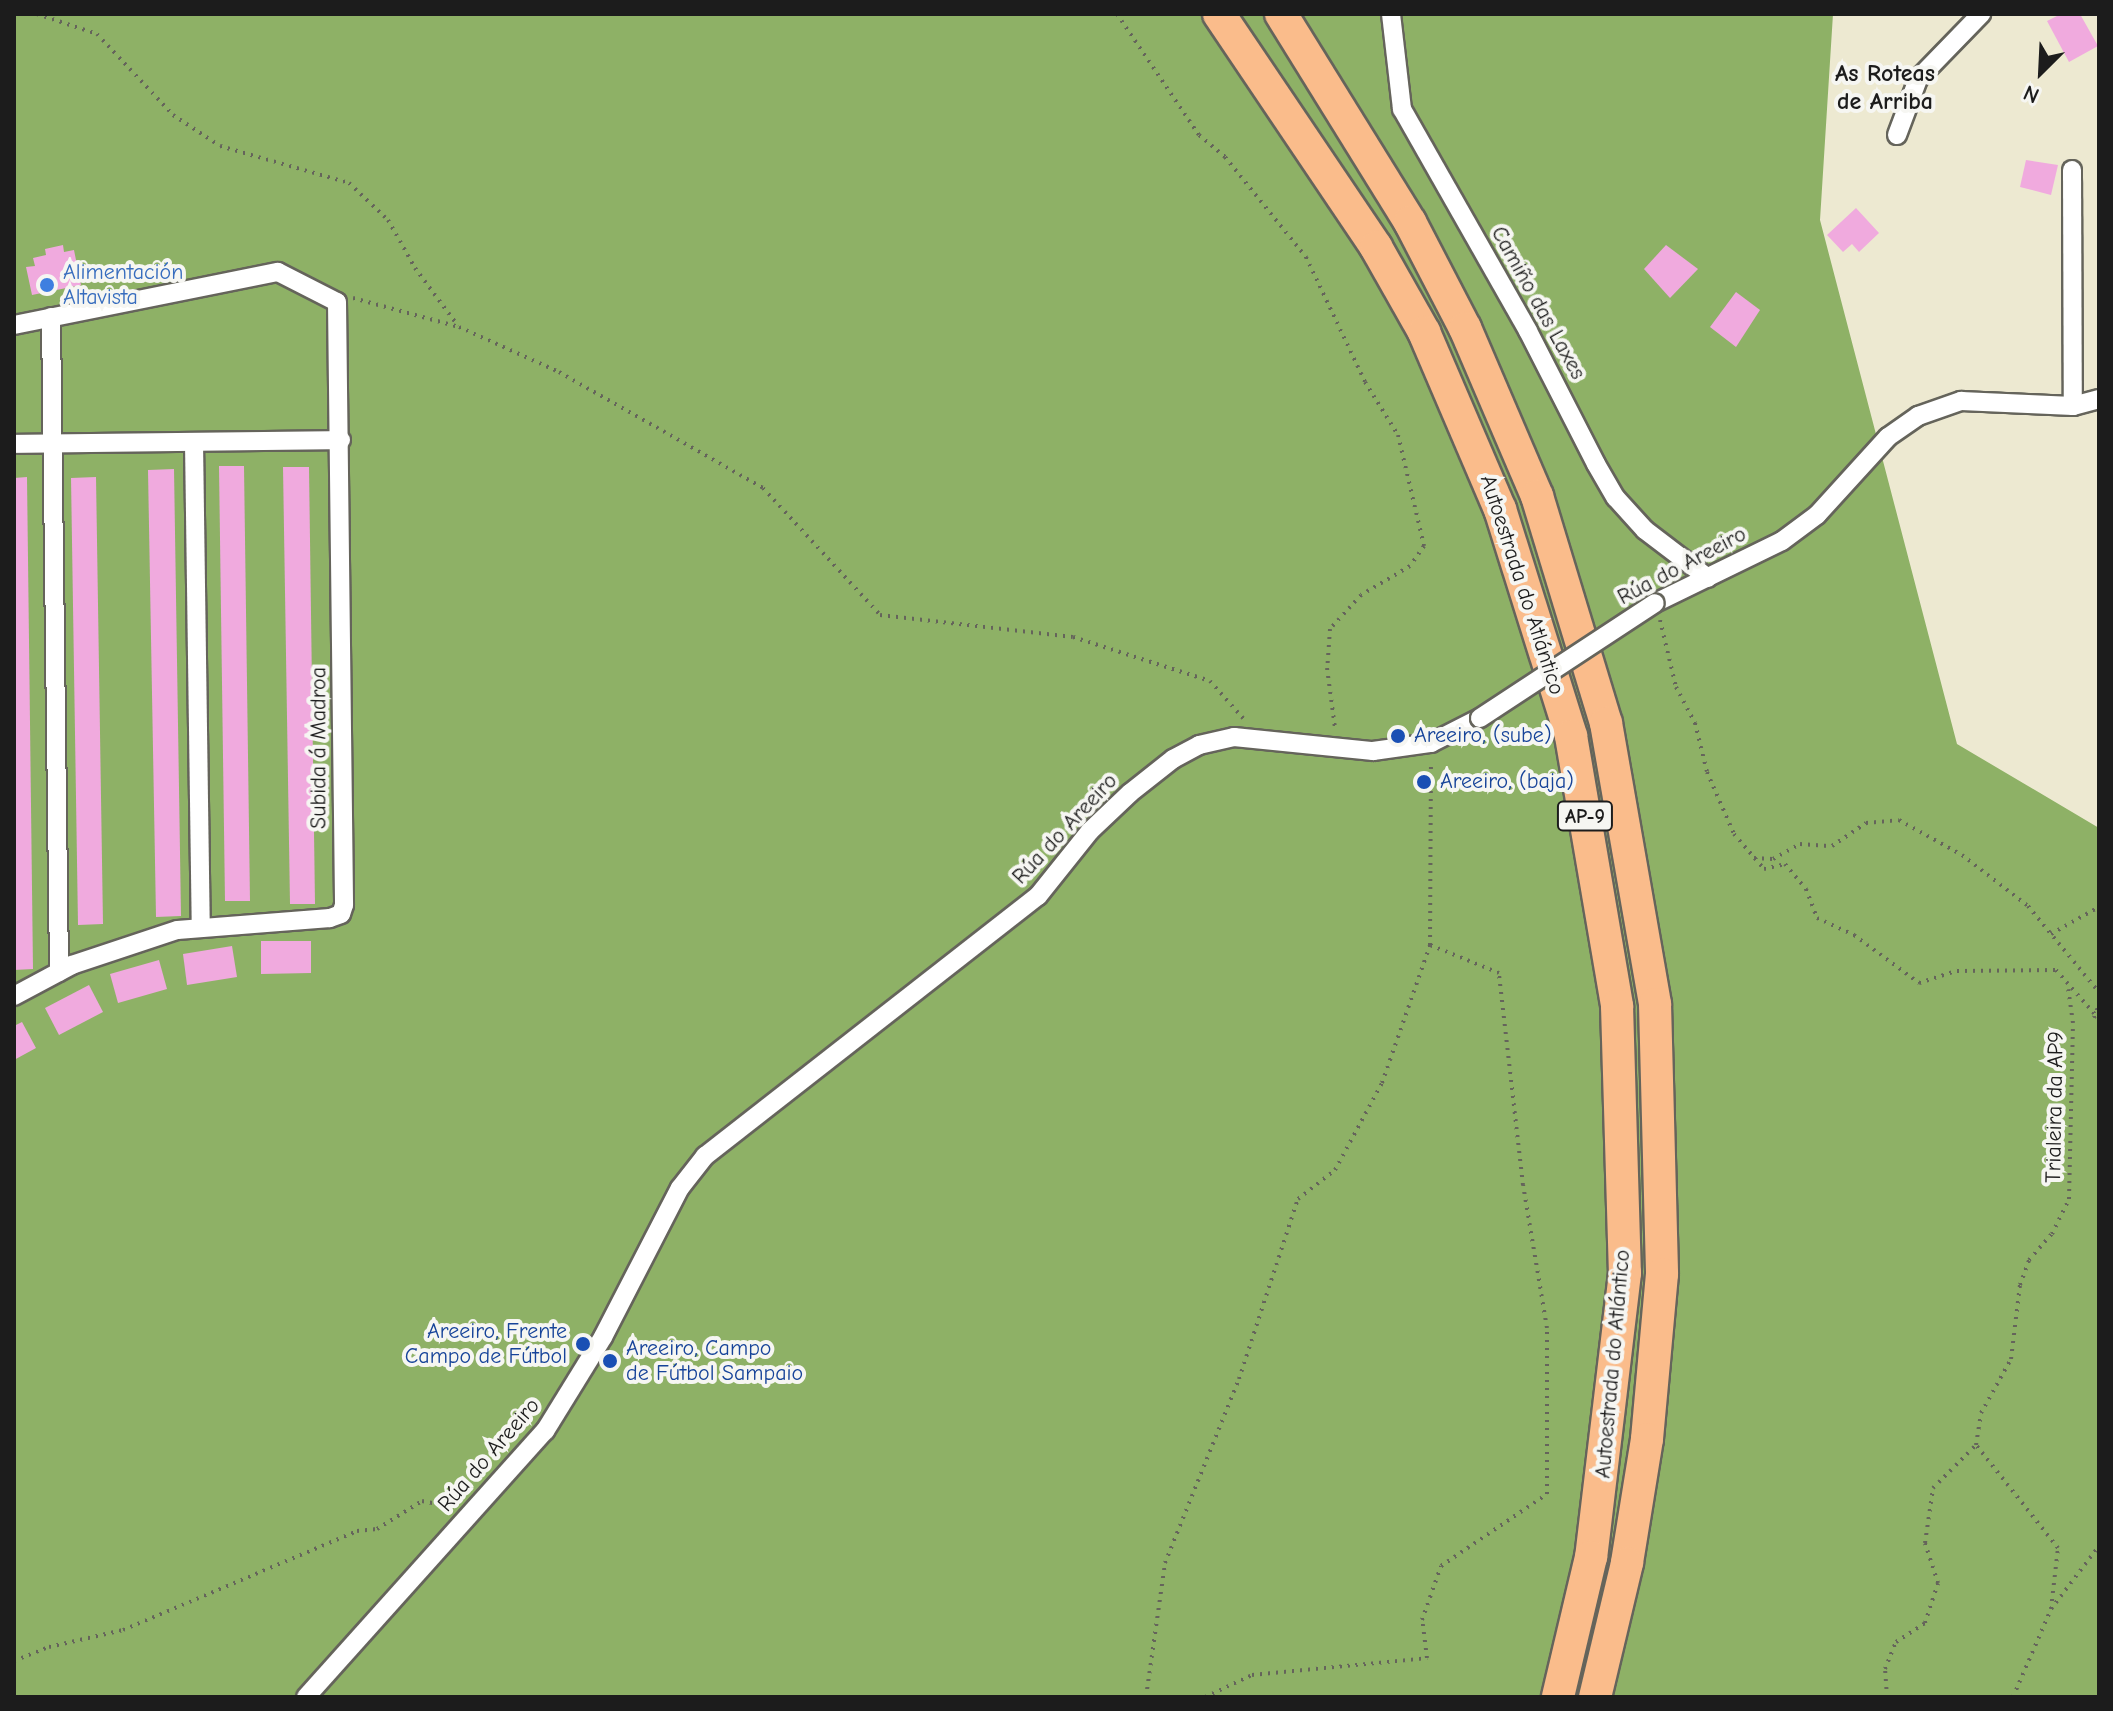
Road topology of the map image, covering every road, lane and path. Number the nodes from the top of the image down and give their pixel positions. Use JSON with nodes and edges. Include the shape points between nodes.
{"nodes":[{"id":1,"x":37,"y":14,"type":"edge"},
{"id":2,"x":1117,"y":14,"type":"edge"},
{"id":3,"x":1219,"y":14,"type":"edge"},
{"id":4,"x":1281,"y":14,"type":"edge"},
{"id":5,"x":1391,"y":14,"type":"edge"},
{"id":6,"x":1981,"y":14,"type":"edge"},
{"id":7,"x":1897,"y":135,"type":"dead end"},
{"id":8,"x":2072,"y":170,"type":"dead end"},
{"id":9,"x":347,"y":296,"type":"dead end"},
{"id":10,"x":51,"y":317,"type":"junction"},
{"id":11,"x":14,"y":325,"type":"edge"},
{"id":12,"x":459,"y":327,"type":"junction"},
{"id":13,"x":2099,"y":399,"type":"edge"},
{"id":14,"x":2073,"y":406,"type":"junction"},
{"id":15,"x":341,"y":440,"type":"junction"},
{"id":16,"x":194,"y":442,"type":"junction"},
{"id":17,"x":14,"y":444,"type":"edge"},
{"id":18,"x":51,"y":444,"type":"junction"},
{"id":19,"x":1708,"y":578,"type":"junction"},
{"id":20,"x":1656,"y":602,"type":"junction"},
{"id":21,"x":1261,"y":737,"type":"junction"},
{"id":22,"x":1431,"y":743,"type":"junction"},
{"id":23,"x":1339,"y":751,"type":"junction"},
{"id":24,"x":1754,"y":858,"type":"junction"},
{"id":25,"x":2099,"y":907,"type":"edge"},
{"id":26,"x":201,"y":927,"type":"junction"},
{"id":27,"x":2051,"y":934,"type":"junction"},
{"id":28,"x":1430,"y":945,"type":"junction"},
{"id":29,"x":59,"y":972,"type":"junction"},
{"id":30,"x":2068,"y":987,"type":"junction"},
{"id":31,"x":2099,"y":992,"type":"edge"},
{"id":32,"x":14,"y":996,"type":"edge"},
{"id":33,"x":2099,"y":1004,"type":"edge"},
{"id":34,"x":2096,"y":1019,"type":"edge"},
{"id":35,"x":1976,"y":1445,"type":"junction"},
{"id":36,"x":469,"y":1516,"type":"junction"},
{"id":37,"x":2099,"y":1546,"type":"edge"},
{"id":38,"x":2051,"y":1609,"type":"junction"},
{"id":39,"x":14,"y":1661,"type":"edge"},
{"id":40,"x":306,"y":1697,"type":"edge"},
{"id":41,"x":1146,"y":1697,"type":"edge"},
{"id":42,"x":1205,"y":1697,"type":"edge"},
{"id":43,"x":1558,"y":1697,"type":"edge"},
{"id":44,"x":1595,"y":1697,"type":"edge"},
{"id":45,"x":1887,"y":1697,"type":"edge"},
{"id":46,"x":2013,"y":1697,"type":"edge"}],
"edges":[{"from":1,"to":12,"type":"path","via":[[97,34],[173,115],[220,146],[349,183],[388,220],[415,268]]},
{"from":2,"to":23,"type":"path","via":[[1199,135],[1225,157],[1306,257],[1365,382],[1398,435],[1424,546],[1410,566],[1361,595],[1330,629],[1327,668]]},
{"from":3,"to":43,"type":"highway","name":"Autoestrada do Atlántico","number":"AP-9","via":[[1376,247],[1424,332],[1500,509],[1571,736],[1617,1006],[1625,1273],[1591,1557]]},
{"from":4,"to":44,"type":"highway","name":"Autoestrada do Atlántico","number":"AP-9","via":[[1410,222],[1465,328],[1537,496],[1606,723],[1655,1004],[1662,1274],[1647,1439],[1627,1563]]},
{"from":5,"to":19,"type":"street","name":"Camiño das Laxes","via":[[1402,109],[1528,331],[1596,464],[1616,498],[1645,530]]},
{"from":6,"to":7,"type":"street","via":[[1918,79]]},
{"from":8,"to":14,"type":"street"},
{"from":9,"to":12,"type":"path"},
{"from":10,"to":11,"type":"street","name":"Subida á Madroa"},
{"from":10,"to":15,"type":"street","name":"Subida á Madroa","via":[[286,274],[337,302],[340,310]]},
{"from":10,"to":18,"type":"street"},
{"from":12,"to":21,"type":"path","via":[[559,372],[763,488],[880,615],[1073,637],[1210,681]]},
{"from":13,"to":14,"type":"street","name":"Rúa do Areeiro"},
{"from":14,"to":19,"type":"street","name":"Rúa do Areeiro","via":[[1961,401],[1918,416],[1888,437],[1817,515],[1782,541]]},
{"from":15,"to":16,"type":"street"},
{"from":15,"to":26,"type":"street","name":"Subida á Madroa","via":[[344,905],[341,914],[330,918]]},
{"from":16,"to":18,"type":"street"},
{"from":16,"to":26,"type":"street"},
{"from":17,"to":18,"type":"street"},
{"from":18,"to":29,"type":"street"},
{"from":19,"to":20,"type":"street","name":"Rúa do Areeiro"},
{"from":20,"to":22,"type":"street","name":"Rúa do Areeiro","bridge":true,"via":[[1480,718]]},
{"from":20,"to":24,"type":"path","via":[[1664,646],[1695,723],[1707,772],[1734,834]]},
{"from":21,"to":23,"type":"street","name":"Rúa do Areeiro"},
{"from":21,"to":36,"type":"street","name":"Rúa do Areeiro","via":[[1199,745],[1173,759],[1090,831],[1038,896],[705,1156],[680,1188],[570,1396]]},
{"from":22,"to":23,"type":"street","name":"Rúa do Areeiro"},
{"from":22,"to":28,"type":"path"},
{"from":24,"to":27,"type":"path","via":[[1773,859],[1800,844],[1832,846],[1866,823],[1899,820],[1962,855],[2028,906]]},
{"from":24,"to":30,"type":"path","name":"Trialeira da AP9","via":[[1764,869],[1785,864],[1806,889],[1817,918],[1854,935],[1919,983],[1957,971],[2056,970]]},
{"from":25,"to":27,"type":"path"},
{"from":26,"to":29,"type":"street","name":"Subida á Madroa","via":[[122,946]]},
{"from":27,"to":31,"type":"path"},
{"from":28,"to":41,"type":"path","via":[[1382,1083],[1335,1170],[1298,1199],[1239,1379],[1165,1563]]},
{"from":28,"to":42,"type":"path","via":[[1499,973],[1523,1185],[1547,1328],[1547,1494],[1441,1566],[1422,1620],[1427,1658],[1252,1675]]},
{"from":29,"to":32,"type":"street","name":"Subida á Madroa"},
{"from":30,"to":34,"type":"path","name":"Trialeira da AP9"},
{"from":30,"to":35,"type":"path","name":"Trialeira da AP9","via":[[2073,1023],[2069,1199],[2052,1234],[2029,1260],[2020,1285],[2011,1359],[1981,1413]]},
{"from":33,"to":34,"type":"path","name":"Trialeira da AP9"},
{"from":35,"to":38,"type":"path","via":[[2058,1548]]},
{"from":35,"to":45,"type":"path","via":[[1933,1488],[1925,1543],[1938,1583],[1925,1623],[1896,1642],[1885,1669]]},
{"from":36,"to":39,"type":"path","via":[[422,1501],[377,1529],[357,1531],[123,1630]]},
{"from":36,"to":40,"type":"street","name":"Rúa do Areeiro"},
{"from":37,"to":38,"type":"path"},
{"from":38,"to":46,"type":"path"}]}
